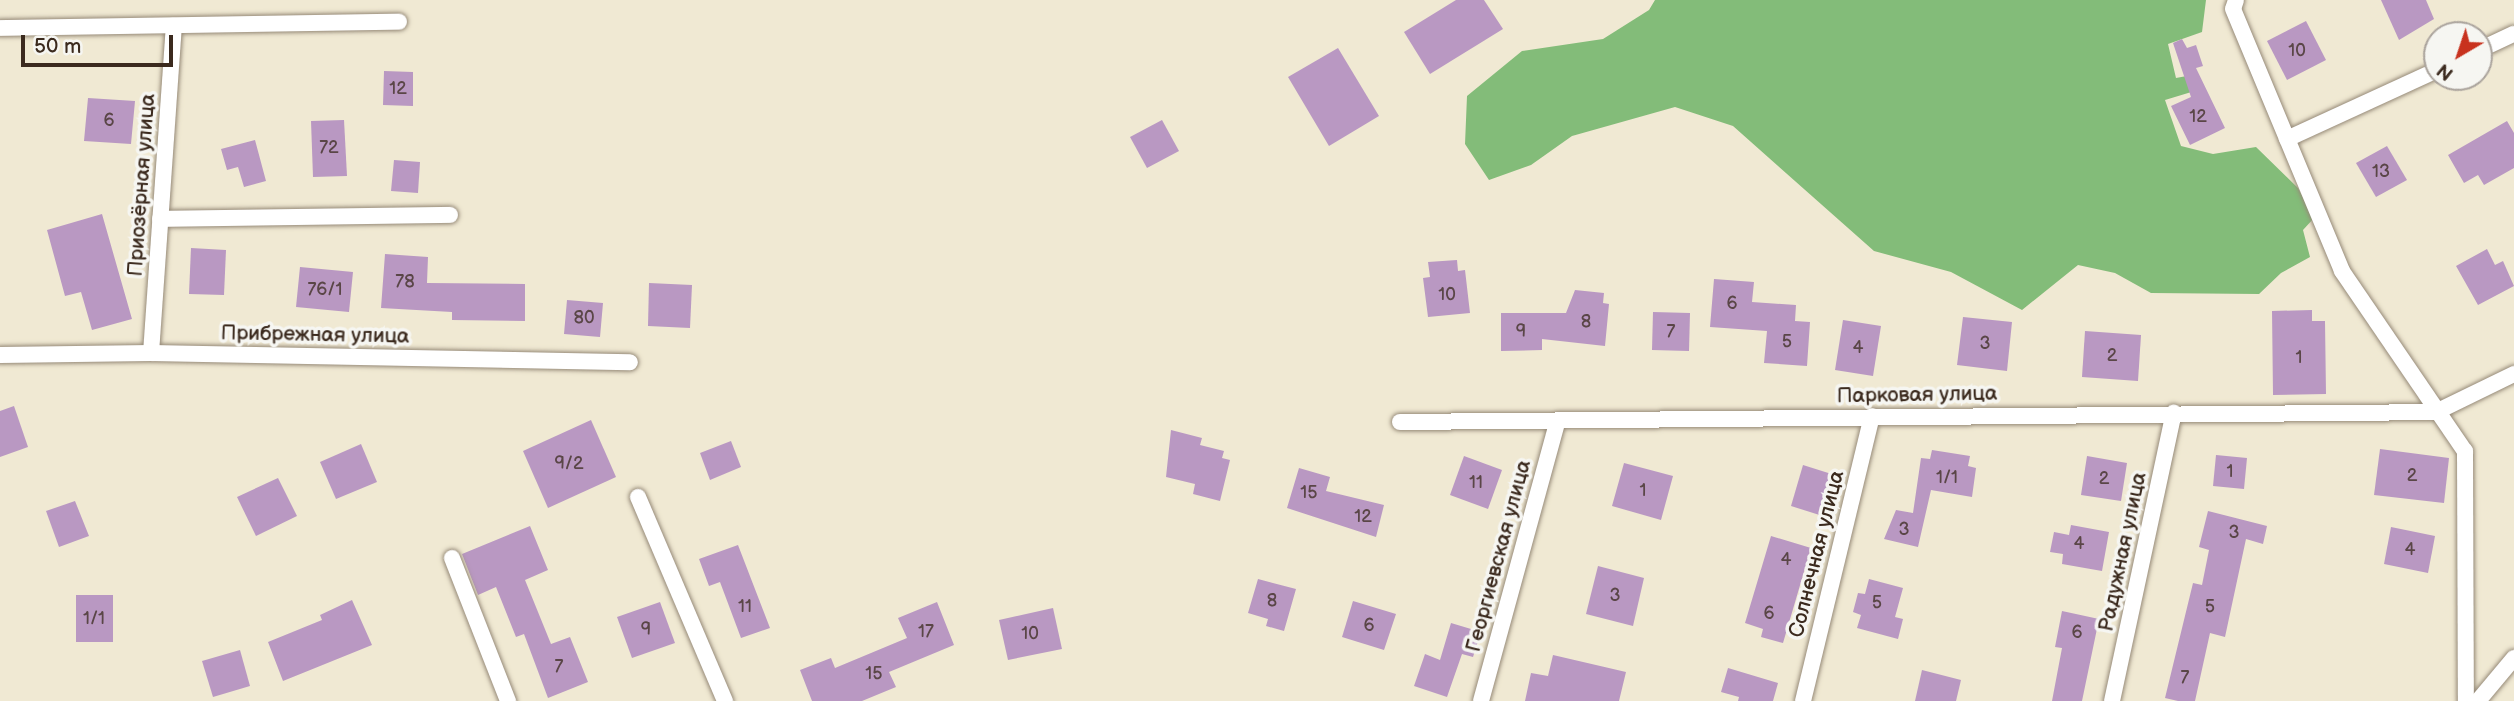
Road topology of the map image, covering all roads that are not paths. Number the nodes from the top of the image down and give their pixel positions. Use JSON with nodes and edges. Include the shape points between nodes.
{"nodes":[{"id":1,"x":2234,"y":4,"type":"edge"},
{"id":2,"x":399,"y":22,"type":"dead end"},
{"id":3,"x":174,"y":26,"type":"junction"},
{"id":4,"x":0,"y":28,"type":"edge"},
{"id":5,"x":2514,"y":34,"type":"edge"},
{"id":6,"x":2493,"y":44,"type":"edge"},
{"id":7,"x":2423,"y":76,"type":"edge"},
{"id":8,"x":2287,"y":139,"type":"junction"},
{"id":9,"x":450,"y":215,"type":"dead end"},
{"id":10,"x":160,"y":219,"type":"junction"},
{"id":11,"x":151,"y":353,"type":"junction"},
{"id":12,"x":0,"y":355,"type":"edge"},
{"id":13,"x":630,"y":362,"type":"dead end"},
{"id":14,"x":2514,"y":374,"type":"edge"},
{"id":15,"x":2174,"y":412,"type":"junction"},
{"id":16,"x":2435,"y":412,"type":"junction"},
{"id":17,"x":1872,"y":416,"type":"junction"},
{"id":18,"x":1400,"y":422,"type":"dead end"},
{"id":19,"x":1557,"y":423,"type":"junction"},
{"id":20,"x":638,"y":497,"type":"dead end"},
{"id":21,"x":452,"y":558,"type":"dead end"},
{"id":22,"x":2514,"y":658,"type":"edge"},
{"id":23,"x":508,"y":701,"type":"edge"},
{"id":24,"x":725,"y":701,"type":"edge"},
{"id":25,"x":1481,"y":701,"type":"edge"},
{"id":26,"x":1803,"y":701,"type":"edge"},
{"id":27,"x":2112,"y":701,"type":"edge"},
{"id":28,"x":2466,"y":701,"type":"edge"},
{"id":29,"x":2478,"y":701,"type":"edge"}],
"edges":[{"from":1,"to":8,"type":"street"},
{"from":2,"to":3,"type":"street"},
{"from":3,"to":4,"type":"street"},
{"from":3,"to":10,"type":"street","name":"Приозёрная улица"},
{"from":5,"to":6,"type":"street"},
{"from":7,"to":8,"type":"street"},
{"from":8,"to":16,"type":"street","via":[[2343,271]]},
{"from":9,"to":10,"type":"street"},
{"from":10,"to":11,"type":"street","name":"Приозёрная улица"},
{"from":11,"to":12,"type":"street","name":"Прибрежная улица"},
{"from":11,"to":13,"type":"street","name":"Прибрежная улица"},
{"from":14,"to":16,"type":"street"},
{"from":15,"to":16,"type":"street","name":"Парковая улица"},
{"from":15,"to":17,"type":"street","name":"Парковая улица"},
{"from":15,"to":27,"type":"street","name":"Радужная улица"},
{"from":16,"to":28,"type":"street","via":[[2465,451]]},
{"from":17,"to":19,"type":"street","name":"Парковая улица"},
{"from":17,"to":26,"type":"street","name":"Солнечная улица"},
{"from":18,"to":19,"type":"street","name":"Парковая улица"},
{"from":19,"to":25,"type":"street","name":"Георгиевская улица"},
{"from":20,"to":24,"type":"street"},
{"from":21,"to":23,"type":"street"},
{"from":22,"to":29,"type":"street"}]}
